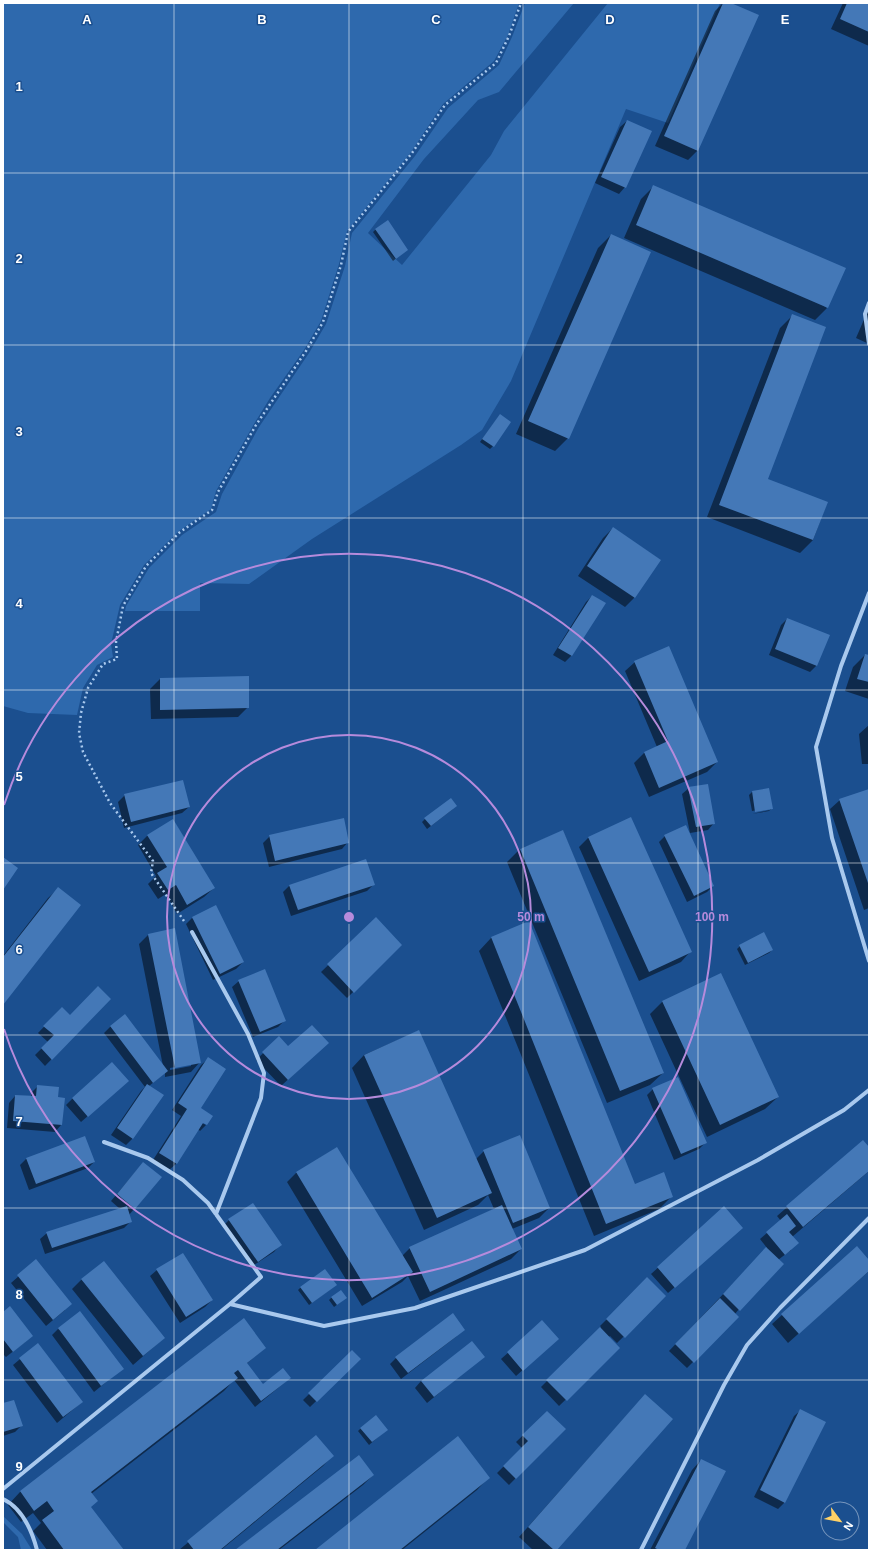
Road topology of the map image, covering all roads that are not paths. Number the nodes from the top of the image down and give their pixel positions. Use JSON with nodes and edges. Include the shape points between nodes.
{"nodes":[{"id":1,"x":869,"y":303,"type":"edge"},
{"id":2,"x":869,"y":344,"type":"edge"},
{"id":3,"x":869,"y":593,"type":"edge"},
{"id":4,"x":192,"y":932,"type":"road end"},
{"id":5,"x":869,"y":961,"type":"edge"},
{"id":6,"x":869,"y":1090,"type":"edge"},
{"id":7,"x":104,"y":1142,"type":"dead end"},
{"id":8,"x":216,"y":1214,"type":"junction"},
{"id":9,"x":869,"y":1218,"type":"edge"},
{"id":10,"x":230,"y":1304,"type":"junction"},
{"id":11,"x":3,"y":1490,"type":"edge"},
{"id":12,"x":3,"y":1499,"type":"edge"},
{"id":13,"x":37,"y":1550,"type":"edge"},
{"id":14,"x":641,"y":1550,"type":"edge"}],
"edges":[{"from":1,"to":2,"type":"street","via":[[865,314]]},
{"from":3,"to":5,"type":"street","via":[[841,666],[816,747],[832,838]]},
{"from":4,"to":8,"type":"street","via":[[248,1034],[264,1073],[261,1098]]},
{"from":6,"to":10,"type":"street","via":[[844,1110],[758,1160],[585,1250],[415,1308],[324,1326]]},
{"from":7,"to":8,"type":"street","via":[[148,1158],[183,1180]]},
{"from":8,"to":10,"type":"street","via":[[261,1277]]},
{"from":9,"to":14,"type":"street","via":[[780,1308],[748,1345],[724,1385]]},
{"from":10,"to":11,"type":"street"},
{"from":12,"to":13,"type":"street","via":[[23,1516]]}]}
